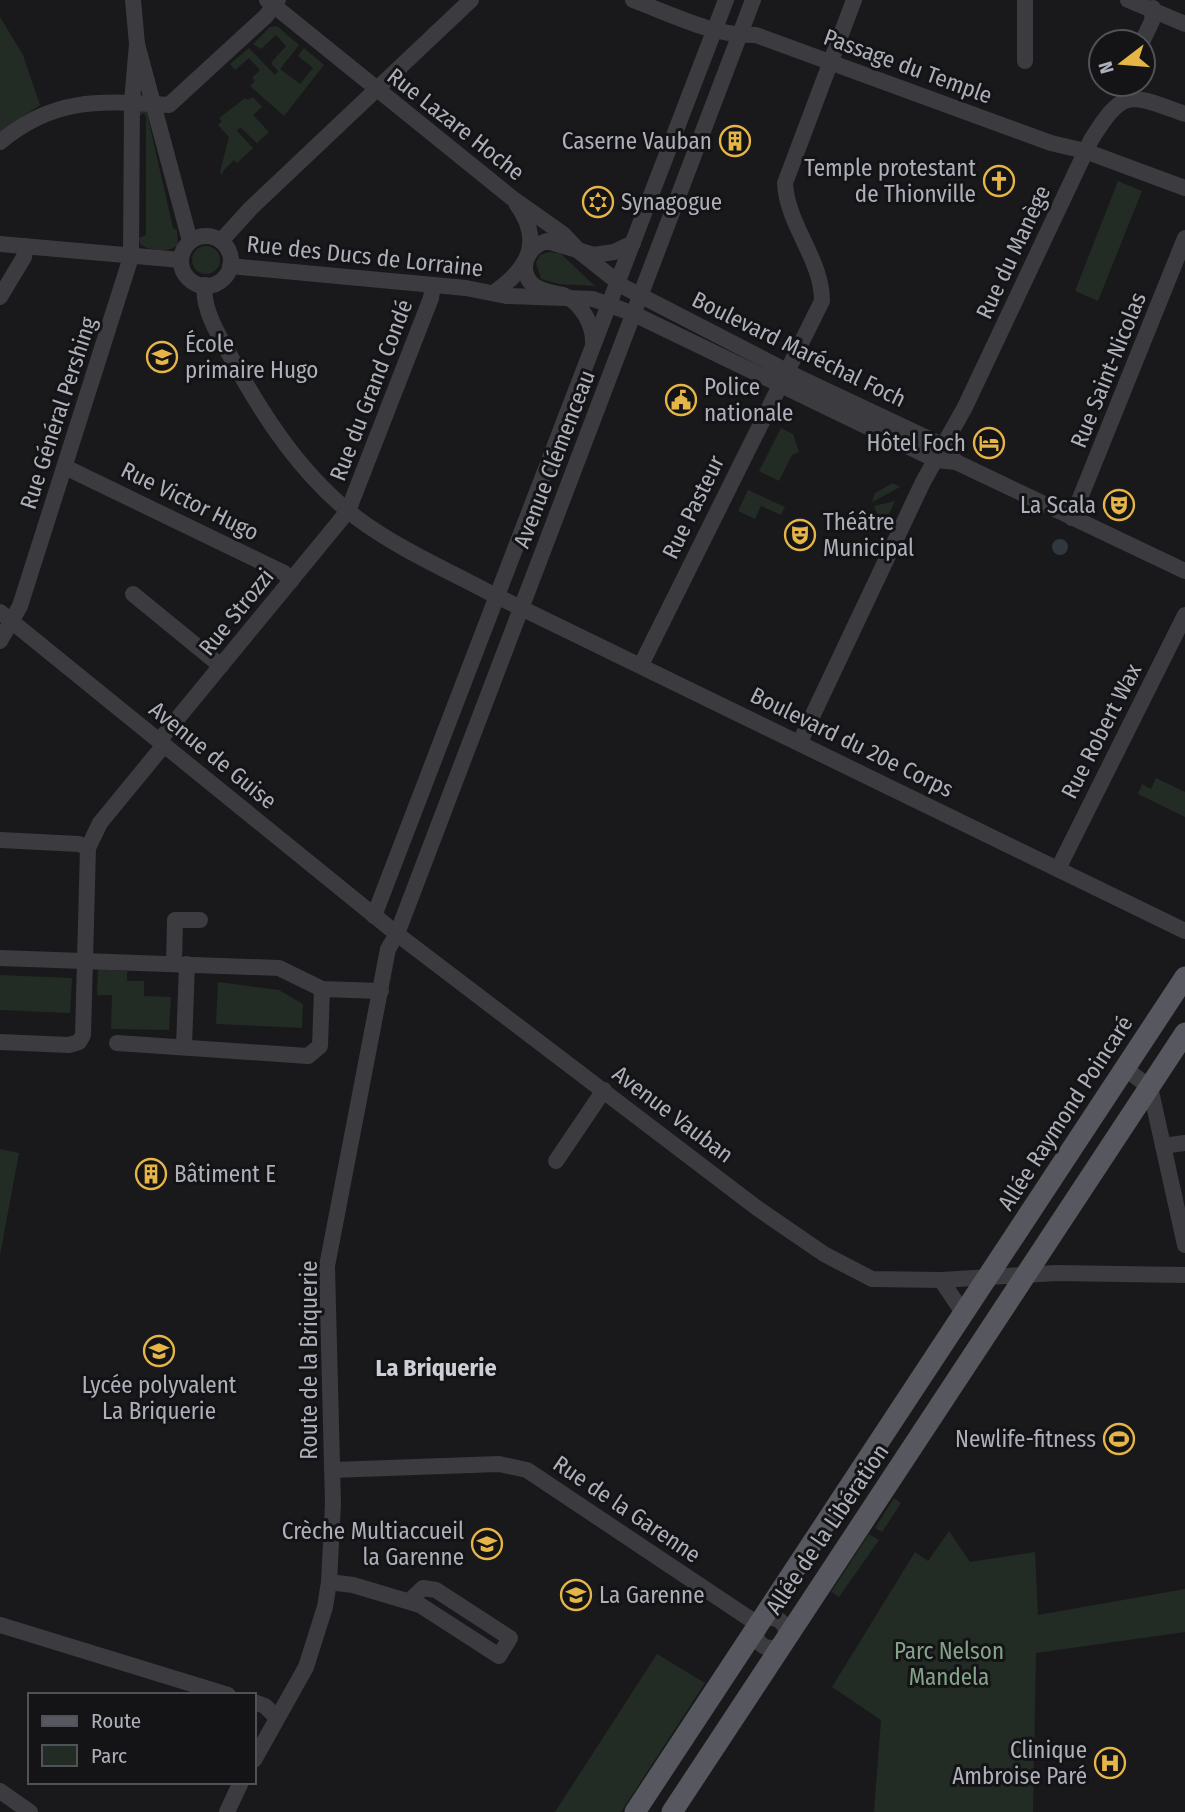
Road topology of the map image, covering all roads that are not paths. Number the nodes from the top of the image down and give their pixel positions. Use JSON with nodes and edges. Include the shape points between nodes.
{"nodes":[{"id":1,"x":132,"y":0,"type":"edge"},
{"id":2,"x":471,"y":0,"type":"edge"},
{"id":3,"x":633,"y":0,"type":"edge"},
{"id":4,"x":726,"y":0,"type":"edge"},
{"id":5,"x":753,"y":0,"type":"edge"},
{"id":6,"x":854,"y":0,"type":"edge"},
{"id":7,"x":1025,"y":0,"type":"edge"},
{"id":8,"x":1133,"y":1,"type":"edge"},
{"id":9,"x":273,"y":2,"type":"edge"},
{"id":10,"x":1153,"y":8,"type":"junction"},
{"id":11,"x":1185,"y":24,"type":"edge"},
{"id":12,"x":715,"y":28,"type":"junction"},
{"id":13,"x":1149,"y":28,"type":"edge"},
{"id":14,"x":740,"y":36,"type":"junction"},
{"id":15,"x":137,"y":44,"type":"junction"},
{"id":16,"x":1025,"y":61,"type":"dead end"},
{"id":17,"x":832,"y":62,"type":"junction"},
{"id":18,"x":376,"y":90,"type":"junction"},
{"id":19,"x":1120,"y":98,"type":"edge"},
{"id":20,"x":1137,"y":98,"type":"edge"},
{"id":21,"x":132,"y":102,"type":"junction"},
{"id":22,"x":153,"y":104,"type":"junction"},
{"id":23,"x":1185,"y":114,"type":"edge"},
{"id":24,"x":0,"y":142,"type":"edge"},
{"id":25,"x":1084,"y":151,"type":"junction"},
{"id":26,"x":1185,"y":188,"type":"edge"},
{"id":27,"x":512,"y":198,"type":"junction"},
{"id":28,"x":1185,"y":238,"type":"edge"},
{"id":29,"x":221,"y":241,"type":"junction"},
{"id":30,"x":190,"y":242,"type":"junction"},
{"id":31,"x":633,"y":243,"type":"junction"},
{"id":32,"x":0,"y":244,"type":"edge"},
{"id":33,"x":26,"y":246,"type":"junction"},
{"id":34,"x":581,"y":253,"type":"junction"},
{"id":35,"x":131,"y":257,"type":"junction"},
{"id":36,"x":526,"y":259,"type":"junction"},
{"id":37,"x":181,"y":260,"type":"junction"},
{"id":38,"x":230,"y":266,"type":"junction"},
{"id":39,"x":617,"y":283,"type":"junction"},
{"id":40,"x":205,"y":285,"type":"junction"},
{"id":41,"x":433,"y":285,"type":"junction"},
{"id":42,"x":496,"y":291,"type":"junction"},
{"id":43,"x":565,"y":296,"type":"junction"},
{"id":44,"x":640,"y":296,"type":"junction"},
{"id":45,"x":0,"y":298,"type":"edge"},
{"id":46,"x":609,"y":304,"type":"junction"},
{"id":47,"x":634,"y":313,"type":"junction"},
{"id":48,"x":593,"y":346,"type":"junction"},
{"id":49,"x":783,"y":378,"type":"junction"},
{"id":50,"x":940,"y":453,"type":"junction"},
{"id":51,"x":65,"y":467,"type":"junction"},
{"id":52,"x":348,"y":510,"type":"junction"},
{"id":53,"x":1072,"y":518,"type":"junction"},
{"id":54,"x":1185,"y":570,"type":"edge"},
{"id":55,"x":291,"y":581,"type":"junction"},
{"id":56,"x":133,"y":594,"type":"dead end"},
{"id":57,"x":497,"y":596,"type":"junction"},
{"id":58,"x":522,"y":608,"type":"junction"},
{"id":59,"x":1185,"y":615,"type":"edge"},
{"id":60,"x":6,"y":617,"type":"edge"},
{"id":61,"x":0,"y":641,"type":"edge"},
{"id":62,"x":641,"y":665,"type":"junction"},
{"id":63,"x":221,"y":666,"type":"junction"},
{"id":64,"x":800,"y":742,"type":"junction"},
{"id":65,"x":162,"y":743,"type":"junction"},
{"id":66,"x":0,"y":840,"type":"edge"},
{"id":67,"x":88,"y":848,"type":"junction"},
{"id":68,"x":1059,"y":867,"type":"junction"},
{"id":69,"x":374,"y":916,"type":"junction"},
{"id":70,"x":200,"y":920,"type":"dead end"},
{"id":71,"x":1185,"y":931,"type":"edge"},
{"id":72,"x":397,"y":934,"type":"junction"},
{"id":73,"x":388,"y":949,"type":"junction"},
{"id":74,"x":0,"y":958,"type":"edge"},
{"id":75,"x":83,"y":961,"type":"junction"},
{"id":76,"x":180,"y":963,"type":"junction"},
{"id":77,"x":1185,"y":977,"type":"edge"},
{"id":78,"x":322,"y":989,"type":"junction"},
{"id":79,"x":381,"y":991,"type":"junction"},
{"id":80,"x":1185,"y":1033,"type":"edge"},
{"id":81,"x":0,"y":1042,"type":"edge"},
{"id":82,"x":117,"y":1043,"type":"dead end"},
{"id":83,"x":184,"y":1046,"type":"junction"},
{"id":84,"x":1125,"y":1069,"type":"junction"},
{"id":85,"x":1150,"y":1087,"type":"junction"},
{"id":86,"x":604,"y":1090,"type":"junction"},
{"id":87,"x":1185,"y":1143,"type":"edge"},
{"id":88,"x":1163,"y":1146,"type":"junction"},
{"id":89,"x":556,"y":1161,"type":"dead end"},
{"id":90,"x":1185,"y":1245,"type":"edge"},
{"id":91,"x":1026,"y":1275,"type":"junction"},
{"id":92,"x":1185,"y":1275,"type":"edge"},
{"id":93,"x":988,"y":1277,"type":"junction"},
{"id":94,"x":941,"y":1280,"type":"junction"},
{"id":95,"x":964,"y":1314,"type":"junction"},
{"id":96,"x":332,"y":1469,"type":"junction"},
{"id":97,"x":329,"y":1582,"type":"junction"},
{"id":98,"x":409,"y":1601,"type":"junction"},
{"id":99,"x":0,"y":1625,"type":"edge"},
{"id":100,"x":759,"y":1625,"type":"junction"},
{"id":101,"x":783,"y":1642,"type":"junction"},
{"id":102,"x":221,"y":1693,"type":"edge"},
{"id":103,"x":256,"y":1703,"type":"edge"},
{"id":104,"x":277,"y":1718,"type":"junction"},
{"id":105,"x":256,"y":1756,"type":"edge"},
{"id":106,"x":241,"y":1784,"type":"edge"},
{"id":107,"x":0,"y":1791,"type":"edge"},
{"id":108,"x":30,"y":1812,"type":"edge"},
{"id":109,"x":227,"y":1812,"type":"edge"},
{"id":110,"x":635,"y":1812,"type":"edge"},
{"id":111,"x":672,"y":1812,"type":"edge"}],
"edges":[{"from":1,"to":15,"type":"street"},
{"from":2,"to":18,"type":"street"},
{"from":3,"to":12,"type":"street","name":"Passage du Temple"},
{"from":4,"to":12,"type":"street","name":"Avenue Clémenceau"},
{"from":5,"to":14,"type":"street","name":"Avenue Clémenceau"},
{"from":6,"to":17,"type":"street","name":"Rue Pasteur"},
{"from":7,"to":16,"type":"street"},
{"from":8,"to":10,"type":"street"},
{"from":9,"to":18,"type":"street","name":"Rue Lazare Hoche"},
{"from":9,"to":22,"type":"street","via":[[169,105]]},
{"from":10,"to":11,"type":"street"},
{"from":10,"to":13,"type":"street"},
{"from":12,"to":14,"type":"street","name":"Passage du Temple"},
{"from":12,"to":31,"type":"street","name":"Avenue Clémenceau"},
{"from":14,"to":17,"type":"street","name":"Passage du Temple","via":[[756,35]]},
{"from":14,"to":44,"type":"street","name":"Avenue Clémenceau"},
{"from":15,"to":21,"type":"street","name":"Rue Général Pershing"},
{"from":15,"to":22,"type":"street"},
{"from":17,"to":25,"type":"street","name":"Passage du Temple"},
{"from":17,"to":49,"type":"street","name":"Rue Pasteur","via":[[785,183],[788,201],[822,281],[822,302]]},
{"from":18,"to":27,"type":"street","name":"Rue Lazare Hoche"},
{"from":18,"to":29,"type":"street"},
{"from":19,"to":25,"type":"street","name":"Rue du Manège"},
{"from":20,"to":23,"type":"street"},
{"from":21,"to":22,"type":"street"},
{"from":21,"to":24,"type":"street","via":[[87,101],[51,109]]},
{"from":21,"to":35,"type":"street","name":"Rue Général Pershing"},
{"from":22,"to":30,"type":"street"},
{"from":25,"to":26,"type":"street","name":"Passage du Temple"},
{"from":25,"to":50,"type":"street","name":"Rue du Manège"},
{"from":27,"to":34,"type":"street","name":"Rue Lazare Hoche","via":[[555,227]]},
{"from":27,"to":36,"type":"street","via":[[530,224],[532,240]]},
{"from":28,"to":53,"type":"street","name":"Rue Saint-Nicolas"},
{"from":29,"to":30,"type":"street","via":[[205,236]]},
{"from":29,"to":38,"type":"street"},
{"from":30,"to":37,"type":"street"},
{"from":31,"to":34,"type":"street","via":[[606,254]]},
{"from":31,"to":39,"type":"street","name":"Avenue Clémenceau"},
{"from":32,"to":33,"type":"street"},
{"from":33,"to":35,"type":"street"},
{"from":33,"to":45,"type":"street"},
{"from":34,"to":36,"type":"street","name":"Rue des Ducs de Lorraine","via":[[547,241],[533,248]]},
{"from":34,"to":39,"type":"street","name":"Rue Lazare Hoche"},
{"from":35,"to":37,"type":"street"},
{"from":35,"to":51,"type":"street","name":"Rue Général Pershing"},
{"from":36,"to":42,"type":"street","name":"Rue des Ducs de Lorraine","via":[[513,279]]},
{"from":36,"to":43,"type":"street","via":[[531,283]]},
{"from":37,"to":40,"type":"street","via":[[188,278]]},
{"from":38,"to":40,"type":"street","via":[[221,280]]},
{"from":38,"to":41,"type":"street","name":"Rue des Ducs de Lorraine"},
{"from":39,"to":44,"type":"street","name":"Boulevard Maréchal Foch"},
{"from":39,"to":46,"type":"street","name":"Avenue Clémenceau"},
{"from":40,"to":52,"type":"street","name":"Boulevard du 20e Corps","via":[[203,296],[224,346],[265,420]]},
{"from":41,"to":42,"type":"street","name":"Rue des Ducs de Lorraine"},
{"from":41,"to":52,"type":"street","name":"Rue du Grand Condé"},
{"from":42,"to":43,"type":"street","name":"Rue des Ducs de Lorraine","via":[[506,296]]},
{"from":43,"to":46,"type":"street","name":"Rue des Ducs de Lorraine"},
{"from":43,"to":48,"type":"street","via":[[594,332]]},
{"from":44,"to":47,"type":"street","name":"Avenue Clémenceau"},
{"from":44,"to":49,"type":"street","name":"Boulevard Maréchal Foch"},
{"from":46,"to":47,"type":"street","name":"Rue des Ducs de Lorraine"},
{"from":46,"to":48,"type":"street","name":"Avenue Clémenceau"},
{"from":47,"to":49,"type":"street","name":"Boulevard Maréchal Foch"},
{"from":47,"to":58,"type":"street","name":"Avenue Clémenceau"},
{"from":48,"to":57,"type":"street","name":"Avenue Clémenceau"},
{"from":49,"to":50,"type":"street","name":"Boulevard Maréchal Foch"},
{"from":49,"to":62,"type":"street","name":"Rue Pasteur"},
{"from":50,"to":53,"type":"street","name":"Boulevard Maréchal Foch"},
{"from":50,"to":64,"type":"street","name":"Rue du Manège"},
{"from":51,"to":55,"type":"street","name":"Rue Victor Hugo","via":[[284,573]]},
{"from":51,"to":60,"type":"street","name":"Rue Général Pershing","via":[[20,606]]},
{"from":52,"to":55,"type":"street","name":"Rue Strozzi"},
{"from":52,"to":57,"type":"street","name":"Boulevard du 20e Corps","via":[[393,542]]},
{"from":53,"to":54,"type":"street","name":"Boulevard Maréchal Foch"},
{"from":55,"to":63,"type":"street","name":"Rue Strozzi"},
{"from":56,"to":63,"type":"street"},
{"from":57,"to":58,"type":"street","name":"Boulevard du 20e Corps"},
{"from":57,"to":69,"type":"street","name":"Avenue Clémenceau"},
{"from":58,"to":62,"type":"street","name":"Boulevard du 20e Corps"},
{"from":58,"to":72,"type":"street","name":"Avenue Clémenceau"},
{"from":59,"to":68,"type":"street","name":"Rue Robert Wax"},
{"from":60,"to":61,"type":"street","name":"Rue Général Pershing"},
{"from":60,"to":65,"type":"street","name":"Avenue de Guise"},
{"from":62,"to":64,"type":"street","name":"Boulevard du 20e Corps"},
{"from":63,"to":65,"type":"street","name":"Rue Strozzi"},
{"from":64,"to":68,"type":"street","name":"Boulevard du 20e Corps"},
{"from":65,"to":67,"type":"street","name":"Rue Strozzi","via":[[100,822]]},
{"from":65,"to":69,"type":"street","name":"Avenue de Guise"},
{"from":66,"to":67,"type":"street"},
{"from":67,"to":75,"type":"street"},
{"from":68,"to":71,"type":"street","name":"Boulevard du 20e Corps"},
{"from":69,"to":72,"type":"street","name":"Avenue de Guise"},
{"from":69,"to":73,"type":"street"},
{"from":70,"to":76,"type":"street","via":[[175,920]]},
{"from":72,"to":73,"type":"street","name":"Route de la Briquerie"},
{"from":72,"to":86,"type":"street","name":"Avenue Vauban"},
{"from":73,"to":79,"type":"street","name":"Route de la Briquerie"},
{"from":74,"to":75,"type":"street"},
{"from":75,"to":76,"type":"street"},
{"from":75,"to":81,"type":"street","via":[[85,1028],[79,1042]]},
{"from":76,"to":78,"type":"street","via":[[279,968]]},
{"from":76,"to":83,"type":"street"},
{"from":77,"to":84,"type":"main road","name":"Allée Raymond Poincaré"},
{"from":78,"to":79,"type":"street"},
{"from":78,"to":83,"type":"street","via":[[320,1046],[308,1056]]},
{"from":79,"to":96,"type":"street","name":"Route de la Briquerie","via":[[327,1266]]},
{"from":80,"to":85,"type":"main road"},
{"from":82,"to":83,"type":"street"},
{"from":84,"to":85,"type":"street"},
{"from":84,"to":93,"type":"main road","name":"Allée Raymond Poincaré"},
{"from":85,"to":88,"type":"street"},
{"from":85,"to":91,"type":"main road"},
{"from":86,"to":89,"type":"street"},
{"from":86,"to":94,"type":"street","name":"Avenue Vauban","via":[[824,1254],[872,1279]]},
{"from":87,"to":88,"type":"street"},
{"from":88,"to":90,"type":"street"},
{"from":91,"to":92,"type":"street","name":"Avenue Vauban"},
{"from":91,"to":93,"type":"street","name":"Avenue Vauban"},
{"from":91,"to":101,"type":"main road","name":"Allée de la Libération"},
{"from":93,"to":94,"type":"street","name":"Avenue Vauban"},
{"from":93,"to":95,"type":"main road","name":"Allée de la Libération"},
{"from":94,"to":95,"type":"street"},
{"from":95,"to":100,"type":"main road","name":"Allée de la Libération"},
{"from":96,"to":97,"type":"street","name":"Route de la Briquerie"},
{"from":96,"to":100,"type":"street","name":"Rue de la Garenne","via":[[499,1464],[527,1470]]},
{"from":97,"to":98,"type":"street"},
{"from":97,"to":104,"type":"street","name":"Route de la Briquerie","via":[[306,1667]]},
{"from":98,"to":98,"type":"street","via":[[499,1656],[510,1638],[436,1590],[423,1588]]},
{"from":99,"to":102,"type":"street"},
{"from":100,"to":101,"type":"street","name":"Rue de la Garenne","via":[[778,1620],[785,1627]]},
{"from":100,"to":110,"type":"main road","name":"Allée de la Libération"},
{"from":101,"to":111,"type":"main road","name":"Allée de la Libération"},
{"from":103,"to":104,"type":"street"},
{"from":104,"to":105,"type":"street","name":"Route de la Briquerie"},
{"from":106,"to":109,"type":"street"},
{"from":107,"to":108,"type":"street"}]}
